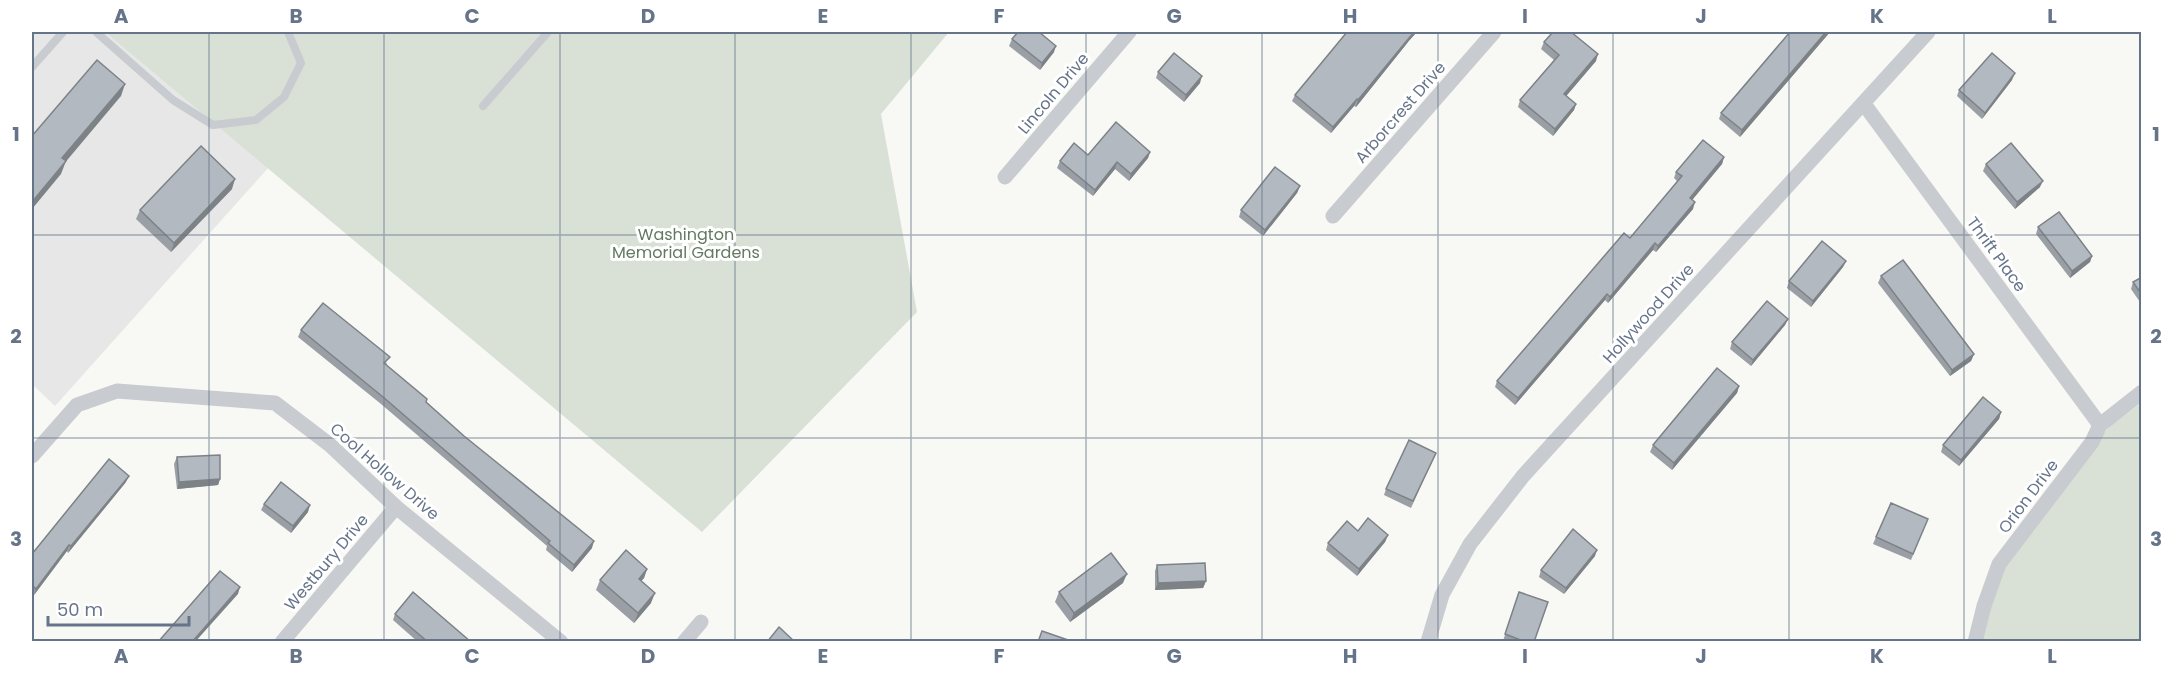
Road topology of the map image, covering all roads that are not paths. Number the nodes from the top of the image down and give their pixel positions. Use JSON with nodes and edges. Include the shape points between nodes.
{"nodes":[{"id":1,"x":63,"y":32,"type":"edge"},
{"id":2,"x":96,"y":32,"type":"edge"},
{"id":3,"x":288,"y":32,"type":"edge"},
{"id":4,"x":548,"y":32,"type":"edge"},
{"id":5,"x":1129,"y":32,"type":"edge"},
{"id":6,"x":1494,"y":32,"type":"edge"},
{"id":7,"x":1928,"y":32,"type":"edge"},
{"id":8,"x":32,"y":67,"type":"edge"},
{"id":9,"x":1864,"y":104,"type":"junction"},
{"id":10,"x":483,"y":106,"type":"dead end"},
{"id":11,"x":1005,"y":177,"type":"dead end"},
{"id":12,"x":1333,"y":216,"type":"dead end"},
{"id":13,"x":2142,"y":392,"type":"edge"},
{"id":14,"x":2100,"y":425,"type":"junction"},
{"id":15,"x":32,"y":456,"type":"edge"},
{"id":16,"x":396,"y":507,"type":"junction"},
{"id":17,"x":701,"y":622,"type":"dead end"},
{"id":18,"x":282,"y":642,"type":"edge"},
{"id":19,"x":561,"y":642,"type":"edge"},
{"id":20,"x":684,"y":642,"type":"edge"},
{"id":21,"x":1428,"y":642,"type":"edge"},
{"id":22,"x":1975,"y":642,"type":"edge"}],
"edges":[{"from":1,"to":8,"type":"lane"},
{"from":2,"to":3,"type":"lane","via":[[173,100],[213,125],[256,120],[284,97],[301,63]]},
{"from":4,"to":10,"type":"lane"},
{"from":5,"to":11,"type":"street","name":"Lincoln Drive"},
{"from":6,"to":12,"type":"street","name":"Arborcrest Drive"},
{"from":7,"to":9,"type":"street","name":"Hollywood Drive"},
{"from":9,"to":14,"type":"street","name":"Thrift Place"},
{"from":9,"to":21,"type":"street","name":"Hollywood Drive","via":[[1523,476],[1470,544],[1442,595]]},
{"from":13,"to":14,"type":"street","name":"Orion Drive"},
{"from":14,"to":22,"type":"street","name":"Orion Drive","via":[[2092,442],[1999,564]]},
{"from":15,"to":16,"type":"street","name":"Cool Hollow Drive","via":[[76,405],[117,391],[275,404],[330,445]]},
{"from":16,"to":18,"type":"street","name":"Westbury Drive"},
{"from":16,"to":19,"type":"street","name":"Cool Hollow Drive"},
{"from":17,"to":20,"type":"street"}]}
